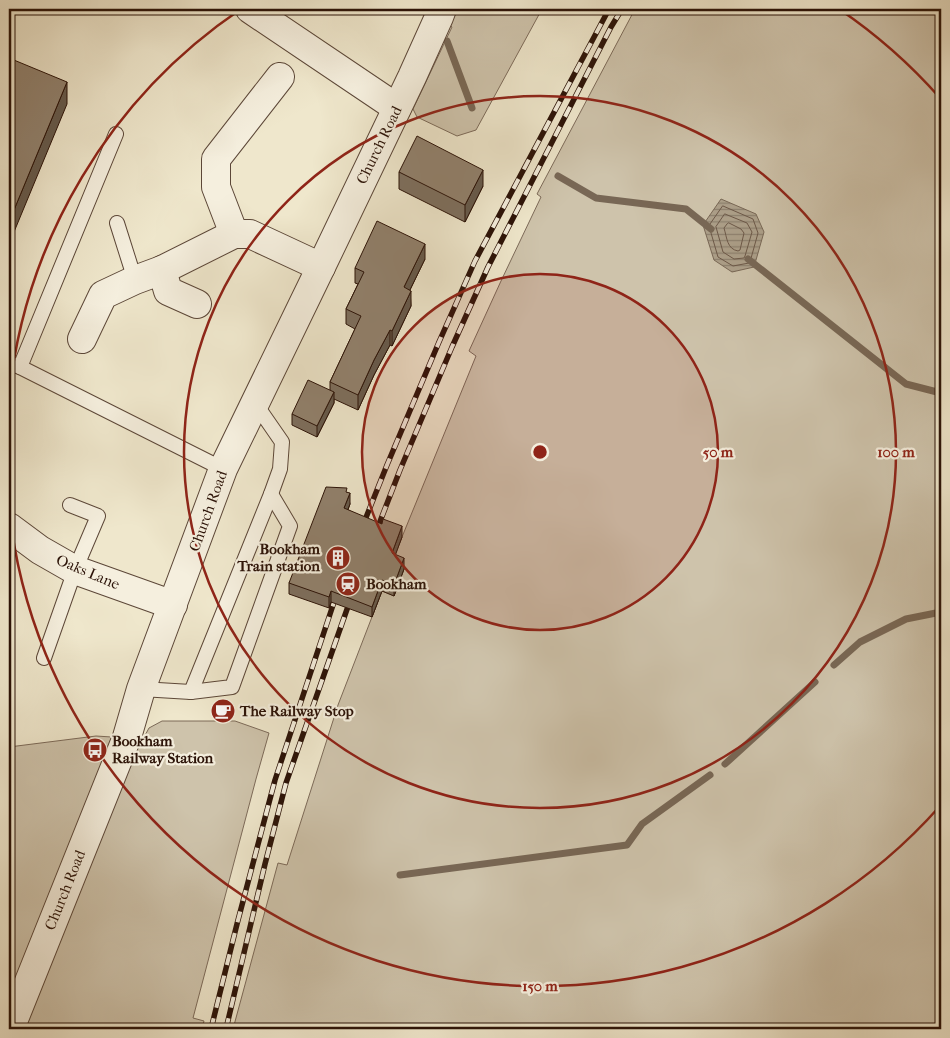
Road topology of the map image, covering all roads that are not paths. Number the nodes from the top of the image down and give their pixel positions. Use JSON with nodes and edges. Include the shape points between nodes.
{"nodes":[{"id":1,"x":250,"y":9,"type":"edge"},
{"id":2,"x":442,"y":9,"type":"edge"},
{"id":3,"x":280,"y":77,"type":"dead end"},
{"id":4,"x":397,"y":108,"type":"junction"},
{"id":5,"x":116,"y":134,"type":"dead end"},
{"id":6,"x":117,"y":223,"type":"dead end"},
{"id":7,"x":234,"y":234,"type":"junction"},
{"id":8,"x":321,"y":268,"type":"junction"},
{"id":9,"x":162,"y":270,"type":"junction"},
{"id":10,"x":135,"y":280,"type":"junction"},
{"id":11,"x":197,"y":304,"type":"dead end"},
{"id":12,"x":82,"y":339,"type":"dead end"},
{"id":13,"x":14,"y":365,"type":"edge"},
{"id":14,"x":255,"y":403,"type":"junction"},
{"id":15,"x":223,"y":469,"type":"junction"},
{"id":16,"x":271,"y":494,"type":"junction"},
{"id":17,"x":70,"y":505,"type":"dead end"},
{"id":18,"x":9,"y":527,"type":"edge"},
{"id":19,"x":75,"y":570,"type":"junction"},
{"id":20,"x":173,"y":605,"type":"junction"},
{"id":21,"x":44,"y":658,"type":"dead end"},
{"id":22,"x":141,"y":690,"type":"junction"},
{"id":23,"x":191,"y":692,"type":"junction"},
{"id":24,"x":10,"y":1029,"type":"edge"}],
"edges":[{"from":1,"to":4,"type":"street"},
{"from":2,"to":4,"type":"street","name":"Church Road"},
{"from":3,"to":7,"type":"street","via":[[216,159],[216,186]]},
{"from":4,"to":8,"type":"street","name":"Church Road"},
{"from":5,"to":13,"type":"lane"},
{"from":6,"to":10,"type":"lane"},
{"from":7,"to":8,"type":"street","via":[[250,234]]},
{"from":7,"to":9,"type":"street"},
{"from":8,"to":14,"type":"street","name":"Church Road"},
{"from":9,"to":10,"type":"street"},
{"from":9,"to":11,"type":"street","via":[[168,291]]},
{"from":10,"to":12,"type":"street","via":[[103,295]]},
{"from":13,"to":15,"type":"lane"},
{"from":14,"to":15,"type":"street","name":"Church Road"},
{"from":14,"to":16,"type":"lane","via":[[282,442],[280,469]]},
{"from":15,"to":20,"type":"street","name":"Church Road"},
{"from":16,"to":23,"type":"lane"},
{"from":16,"to":23,"type":"lane","via":[[290,526],[232,687]]},
{"from":17,"to":19,"type":"lane","via":[[98,516]]},
{"from":18,"to":19,"type":"street","name":"Oaks Lane"},
{"from":19,"to":20,"type":"street","name":"Oaks Lane"},
{"from":19,"to":21,"type":"lane"},
{"from":20,"to":22,"type":"street","name":"Church Road"},
{"from":22,"to":23,"type":"lane"},
{"from":22,"to":24,"type":"street","name":"Church Road","via":[[127,737]]}]}
